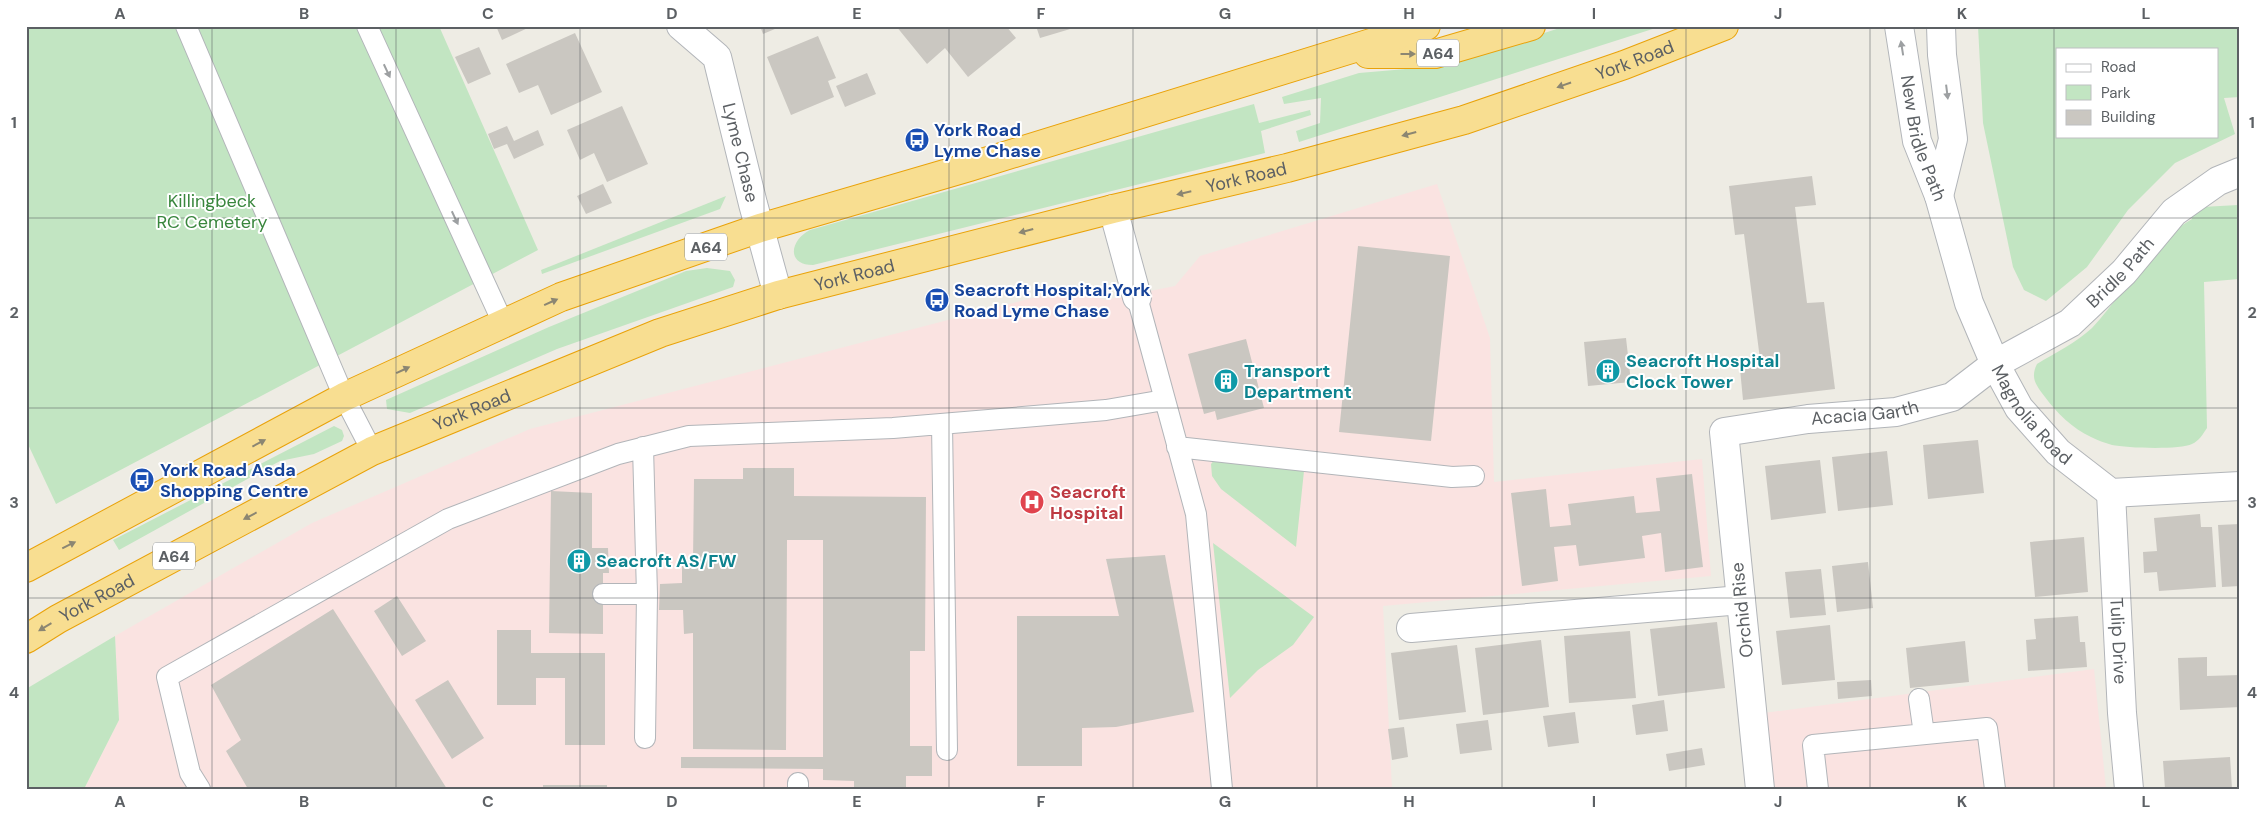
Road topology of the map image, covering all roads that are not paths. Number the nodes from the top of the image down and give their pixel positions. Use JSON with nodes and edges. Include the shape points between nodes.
{"nodes":[{"id":1,"x":186,"y":26,"type":"edge"},
{"id":2,"x":367,"y":26,"type":"edge"},
{"id":3,"x":681,"y":26,"type":"edge"},
{"id":4,"x":1426,"y":26,"type":"edge"},
{"id":5,"x":1531,"y":26,"type":"edge"},
{"id":6,"x":1724,"y":26,"type":"edge"},
{"id":7,"x":1899,"y":26,"type":"edge"},
{"id":8,"x":1942,"y":26,"type":"edge"},
{"id":9,"x":1342,"y":54,"type":"junction"},
{"id":10,"x":2240,"y":172,"type":"edge"},
{"id":11,"x":1939,"y":196,"type":"junction"},
{"id":12,"x":1113,"y":209,"type":"junction"},
{"id":13,"x":760,"y":228,"type":"junction"},
{"id":14,"x":778,"y":295,"type":"junction"},
{"id":15,"x":1137,"y":298,"type":"joint"},
{"id":16,"x":503,"y":323,"type":"junction"},
{"id":17,"x":1995,"y":364,"type":"junction"},
{"id":18,"x":344,"y":397,"type":"junction"},
{"id":19,"x":1164,"y":400,"type":"junction"},
{"id":20,"x":942,"y":424,"type":"junction"},
{"id":21,"x":1724,"y":432,"type":"joint"},
{"id":22,"x":644,"y":447,"type":"junction"},
{"id":23,"x":1177,"y":447,"type":"junction"},
{"id":24,"x":372,"y":451,"type":"junction"},
{"id":25,"x":1474,"y":476,"type":"dead end"},
{"id":26,"x":2240,"y":486,"type":"edge"},
{"id":27,"x":2110,"y":493,"type":"junction"},
{"id":28,"x":26,"y":568,"type":"edge"},
{"id":29,"x":603,"y":594,"type":"dead end"},
{"id":30,"x":647,"y":594,"type":"junction"},
{"id":31,"x":1741,"y":600,"type":"junction"},
{"id":32,"x":1411,"y":628,"type":"dead end"},
{"id":33,"x":26,"y":638,"type":"edge"},
{"id":34,"x":1919,"y":699,"type":"dead end"},
{"id":35,"x":1924,"y":734,"type":"junction"},
{"id":36,"x":645,"y":738,"type":"dead end"},
{"id":37,"x":947,"y":750,"type":"dead end"},
{"id":38,"x":200,"y":789,"type":"edge"},
{"id":39,"x":1222,"y":789,"type":"edge"},
{"id":40,"x":1760,"y":789,"type":"edge"},
{"id":41,"x":1818,"y":789,"type":"edge"},
{"id":42,"x":1996,"y":789,"type":"edge"},
{"id":43,"x":2129,"y":789,"type":"edge"}],
"edges":[{"from":1,"to":18,"type":"lane"},
{"from":2,"to":16,"type":"lane","one_way":true},
{"from":3,"to":13,"type":"street","name":"Lyme Chase","via":[[717,57]]},
{"from":4,"to":9,"type":"highway","number":"A64"},
{"from":9,"to":5,"type":"highway","number":"A64","one_way":true,"via":[[1435,54]]},
{"from":6,"to":12,"type":"highway","name":"York Road","number":"A64","one_way":true,"via":[[1624,65],[1464,120],[1251,177]]},
{"from":11,"to":7,"type":"street","name":"New Bridle Path","one_way":true,"via":[[1917,141]]},
{"from":8,"to":11,"type":"street","name":"New Bridle Path","one_way":true,"via":[[1942,55],[1953,139]]},
{"from":9,"to":13,"type":"highway","number":"A64"},
{"from":10,"to":17,"type":"street","name":"Bridle Path","via":[[2218,181],[2174,212],[2124,272],[2070,323]]},
{"from":11,"to":17,"type":"street","name":"Magnolia Road","via":[[1969,303]]},
{"from":12,"to":14,"type":"highway","name":"York Road","number":"A64","one_way":true},
{"from":12,"to":15,"type":"street"},
{"from":13,"to":14,"type":"street","name":"Lyme Chase"},
{"from":16,"to":13,"type":"highway","number":"A64","one_way":true,"via":[[561,298]]},
{"from":14,"to":24,"type":"highway","name":"York Road","number":"A64","via":[[660,334]]},
{"from":15,"to":19,"type":"lane"},
{"from":18,"to":16,"type":"highway","number":"A64","one_way":true},
{"from":17,"to":21,"type":"street","name":"Acacia Garth","via":[[1952,397],[1896,412],[1808,419]]},
{"from":17,"to":27,"type":"street","name":"Magnolia Road","via":[[2019,408],[2058,452]]},
{"from":18,"to":24,"type":"lane"},
{"from":28,"to":18,"type":"highway","number":"A64","one_way":true},
{"from":19,"to":20,"type":"lane","via":[[1106,410]]},
{"from":19,"to":23,"type":"lane"},
{"from":20,"to":22,"type":"lane","via":[[689,436]]},
{"from":20,"to":37,"type":"lane"},
{"from":21,"to":31,"type":"street","name":"Orchid Rise"},
{"from":22,"to":30,"type":"lane"},
{"from":22,"to":38,"type":"lane","via":[[448,519],[167,677],[190,772]]},
{"from":23,"to":25,"type":"lane","via":[[1452,478]]},
{"from":23,"to":39,"type":"lane","via":[[1196,514]]},
{"from":24,"to":33,"type":"highway","name":"York Road","number":"A64","one_way":true},
{"from":26,"to":27,"type":"street"},
{"from":27,"to":43,"type":"street","name":"Tulip Drive"},
{"from":29,"to":30,"type":"lane"},
{"from":30,"to":36,"type":"lane"},
{"from":31,"to":32,"type":"street"},
{"from":31,"to":40,"type":"street","name":"Orchid Rise"},
{"from":34,"to":35,"type":"lane"},
{"from":35,"to":41,"type":"lane","via":[[1812,745]]},
{"from":35,"to":42,"type":"lane","via":[[1987,728]]}]}
